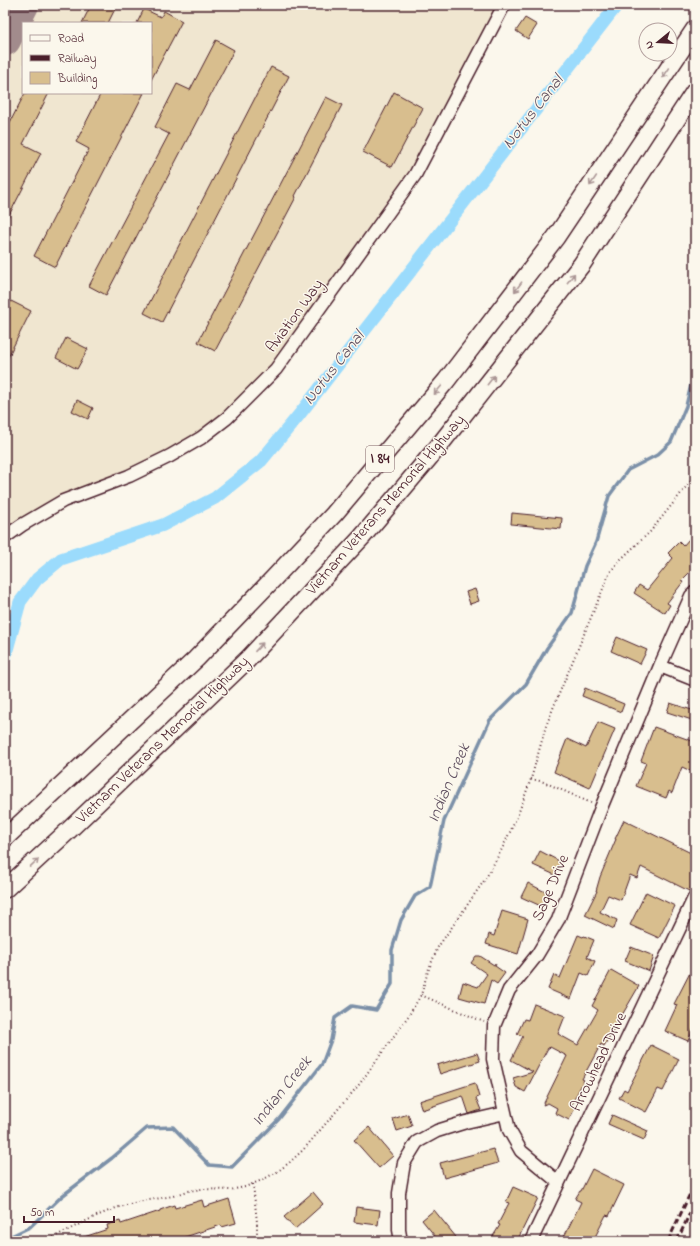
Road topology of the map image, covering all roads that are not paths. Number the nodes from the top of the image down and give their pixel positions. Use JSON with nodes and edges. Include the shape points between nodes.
{"nodes":[{"id":1,"x":504,"y":5,"type":"edge"},
{"id":2,"x":695,"y":29,"type":"edge"},
{"id":3,"x":695,"y":91,"type":"edge"},
{"id":4,"x":5,"y":537,"type":"edge"},
{"id":5,"x":695,"y":592,"type":"edge"},
{"id":6,"x":660,"y":666,"type":"junction"},
{"id":7,"x":695,"y":680,"type":"edge"},
{"id":8,"x":5,"y":838,"type":"edge"},
{"id":9,"x":5,"y":889,"type":"edge"},
{"id":10,"x":695,"y":896,"type":"edge"},
{"id":11,"x":505,"y":1113,"type":"junction"},
{"id":12,"x":558,"y":1182,"type":"junction"},
{"id":13,"x":401,"y":1241,"type":"edge"},
{"id":14,"x":531,"y":1241,"type":"edge"}],
"edges":[{"from":1,"to":4,"type":"street","name":"Aviation Way","via":[[415,175],[276,369],[227,418],[201,438],[129,476],[63,502]]},
{"from":2,"to":8,"type":"highway","number":"I 84","one_way":true,"via":[[556,237],[446,381],[334,514],[196,659]]},
{"from":9,"to":3,"type":"highway","name":"Vietnam Veterans Memorial Highway","number":"I 84","one_way":true,"via":[[248,659],[362,537],[438,447],[582,264]]},
{"from":5,"to":6,"type":"street","name":"Sage Drive"},
{"from":6,"to":7,"type":"street"},
{"from":6,"to":11,"type":"street","name":"Sage Drive","via":[[558,920],[537,955],[509,990],[494,1026],[493,1058]]},
{"from":10,"to":12,"type":"street","name":"Arrowhead Drive"},
{"from":11,"to":12,"type":"street","name":"Sage Drive","via":[[509,1130],[521,1151]]},
{"from":11,"to":13,"type":"street","via":[[452,1126],[417,1142],[404,1163],[399,1193]]},
{"from":12,"to":14,"type":"street","name":"Arrowhead Drive"}]}
